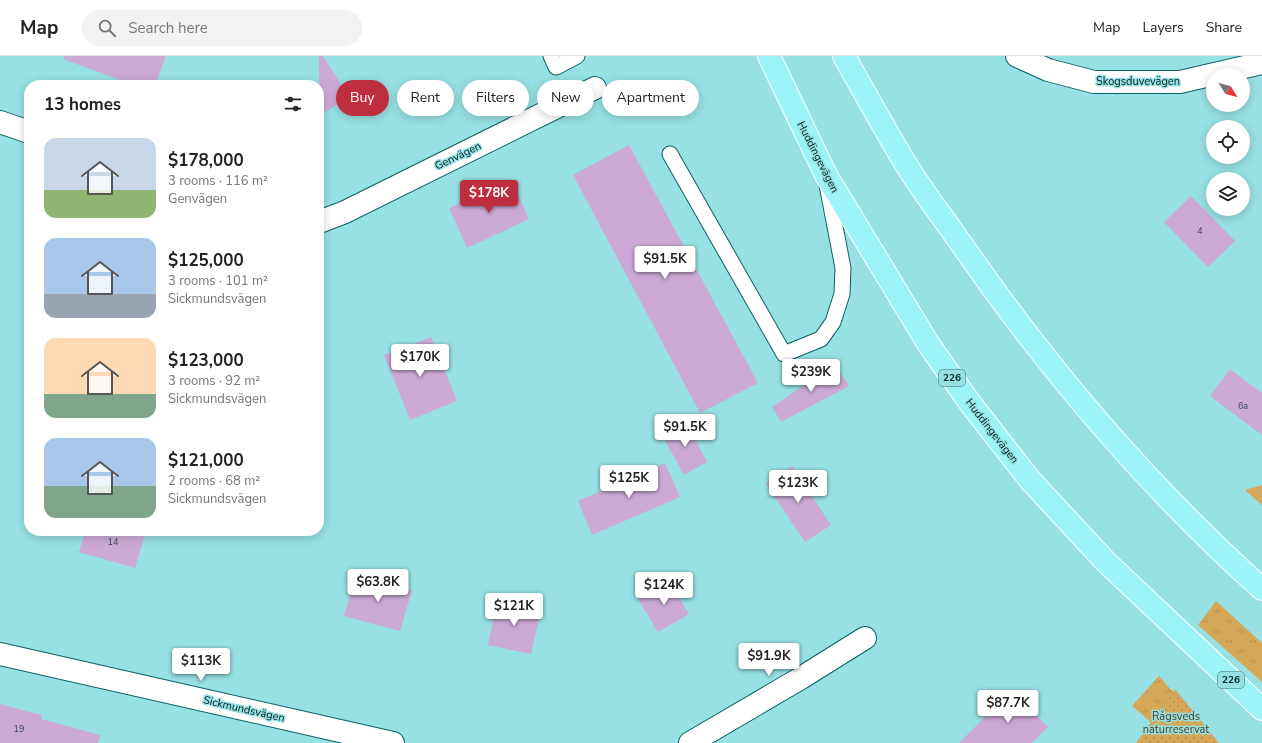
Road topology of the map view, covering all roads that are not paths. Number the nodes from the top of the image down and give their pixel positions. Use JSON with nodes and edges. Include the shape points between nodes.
{"nodes":[{"id":1,"x":551,"y":56,"type":"edge"},
{"id":2,"x":577,"y":56,"type":"edge"},
{"id":3,"x":769,"y":56,"type":"edge"},
{"id":4,"x":844,"y":56,"type":"edge"},
{"id":5,"x":1017,"y":56,"type":"edge"},
{"id":6,"x":1262,"y":63,"type":"edge"},
{"id":7,"x":595,"y":88,"type":"dead end"},
{"id":8,"x":0,"y":122,"type":"edge"},
{"id":9,"x":24,"y":130,"type":"edge"},
{"id":10,"x":670,"y":154,"type":"dead end"},
{"id":11,"x":826,"y":175,"type":"junction"},
{"id":12,"x":324,"y":220,"type":"edge"},
{"id":13,"x":1262,"y":589,"type":"edge"},
{"id":14,"x":864,"y":638,"type":"dead end"},
{"id":15,"x":0,"y":654,"type":"edge"},
{"id":16,"x":1262,"y":709,"type":"edge"},
{"id":17,"x":394,"y":743,"type":"edge"},
{"id":18,"x":690,"y":743,"type":"edge"}],
"edges":[{"from":1,"to":2,"type":"lane","via":[[556,67]]},
{"from":3,"to":11,"type":"main road","name":"Huddingevägen","number":"226"},
{"from":4,"to":13,"type":"main road","via":[[908,167],[996,294],[1060,378],[1147,476],[1219,550]]},
{"from":5,"to":6,"type":"street","name":"Skogsduvevägen","via":[[1048,70],[1094,82],[1180,82]]},
{"from":7,"to":12,"type":"street","name":"Genvägen"},
{"from":8,"to":9,"type":"street"},
{"from":10,"to":11,"type":"lane","via":[[784,354],[821,339],[834,322],[842,294],[843,268]]},
{"from":11,"to":16,"type":"main road","name":"Huddingevägen","number":"226","via":[[929,345],[1030,480],[1106,562]]},
{"from":14,"to":18,"type":"street"},
{"from":15,"to":17,"type":"street","name":"Sickmundsvägen"}]}
